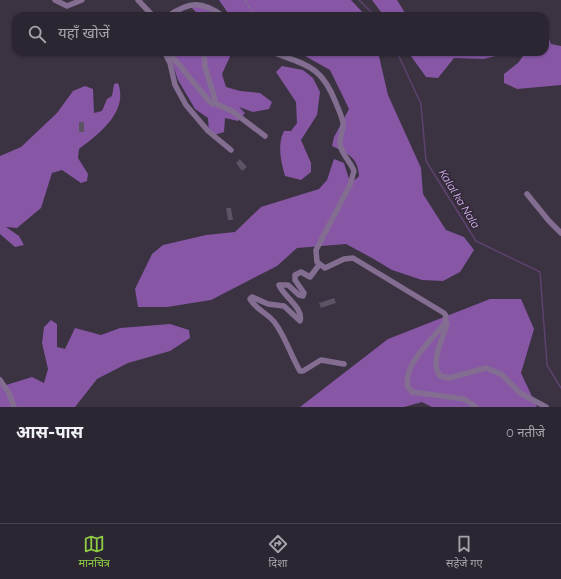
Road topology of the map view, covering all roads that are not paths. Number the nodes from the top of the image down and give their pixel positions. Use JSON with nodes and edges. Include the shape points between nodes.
{"nodes":[{"id":1,"x":55,"y":0,"type":"edge"},
{"id":2,"x":82,"y":0,"type":"edge"},
{"id":3,"x":138,"y":0,"type":"edge"},
{"id":4,"x":149,"y":12,"type":"edge"},
{"id":5,"x":175,"y":12,"type":"edge"},
{"id":6,"x":214,"y":12,"type":"edge"},
{"id":7,"x":166,"y":56,"type":"edge"},
{"id":8,"x":172,"y":56,"type":"edge"},
{"id":9,"x":204,"y":56,"type":"edge"},
{"id":10,"x":284,"y":56,"type":"edge"},
{"id":11,"x":214,"y":104,"type":"junction"},
{"id":12,"x":265,"y":136,"type":"dead end"},
{"id":13,"x":231,"y":150,"type":"dead end"},
{"id":14,"x":527,"y":194,"type":"dead end"},
{"id":15,"x":561,"y":233,"type":"edge"},
{"id":16,"x":318,"y":265,"type":"junction"},
{"id":17,"x":446,"y":316,"type":"junction"},
{"id":18,"x":344,"y":364,"type":"dead end"},
{"id":19,"x":0,"y":380,"type":"edge"},
{"id":20,"x":14,"y":407,"type":"edge"},
{"id":21,"x":476,"y":407,"type":"edge"},
{"id":22,"x":546,"y":407,"type":"edge"}],
"edges":[{"from":1,"to":2,"type":"street","via":[[67,6]]},
{"from":3,"to":4,"type":"street"},
{"from":5,"to":6,"type":"street","via":[[195,3]]},
{"from":7,"to":13,"type":"street","via":[[172,79],[186,105],[208,131]]},
{"from":8,"to":11,"type":"street"},
{"from":9,"to":11,"type":"street"},
{"from":10,"to":16,"type":"street","via":[[315,70],[330,90],[342,120],[340,144],[353,168],[354,176],[316,250]]},
{"from":11,"to":12,"type":"street","via":[[232,111]]},
{"from":14,"to":15,"type":"street"},
{"from":16,"to":17,"type":"street","via":[[325,268],[344,259],[353,258]]},
{"from":16,"to":18,"type":"street","via":[[310,277],[301,272],[295,275],[295,280],[304,293],[303,296],[289,285],[279,286],[296,308],[301,317],[300,321],[284,306],[268,304],[252,297],[250,299],[275,324],[300,371],[321,360]]},
{"from":17,"to":21,"type":"street","via":[[445,323],[418,356],[409,374],[407,385],[412,392],[464,399]]},
{"from":17,"to":22,"type":"street","via":[[447,324],[437,358],[440,376],[449,378],[480,368],[491,370],[502,376],[520,393]]},
{"from":19,"to":20,"type":"street","via":[[9,393]]}]}
